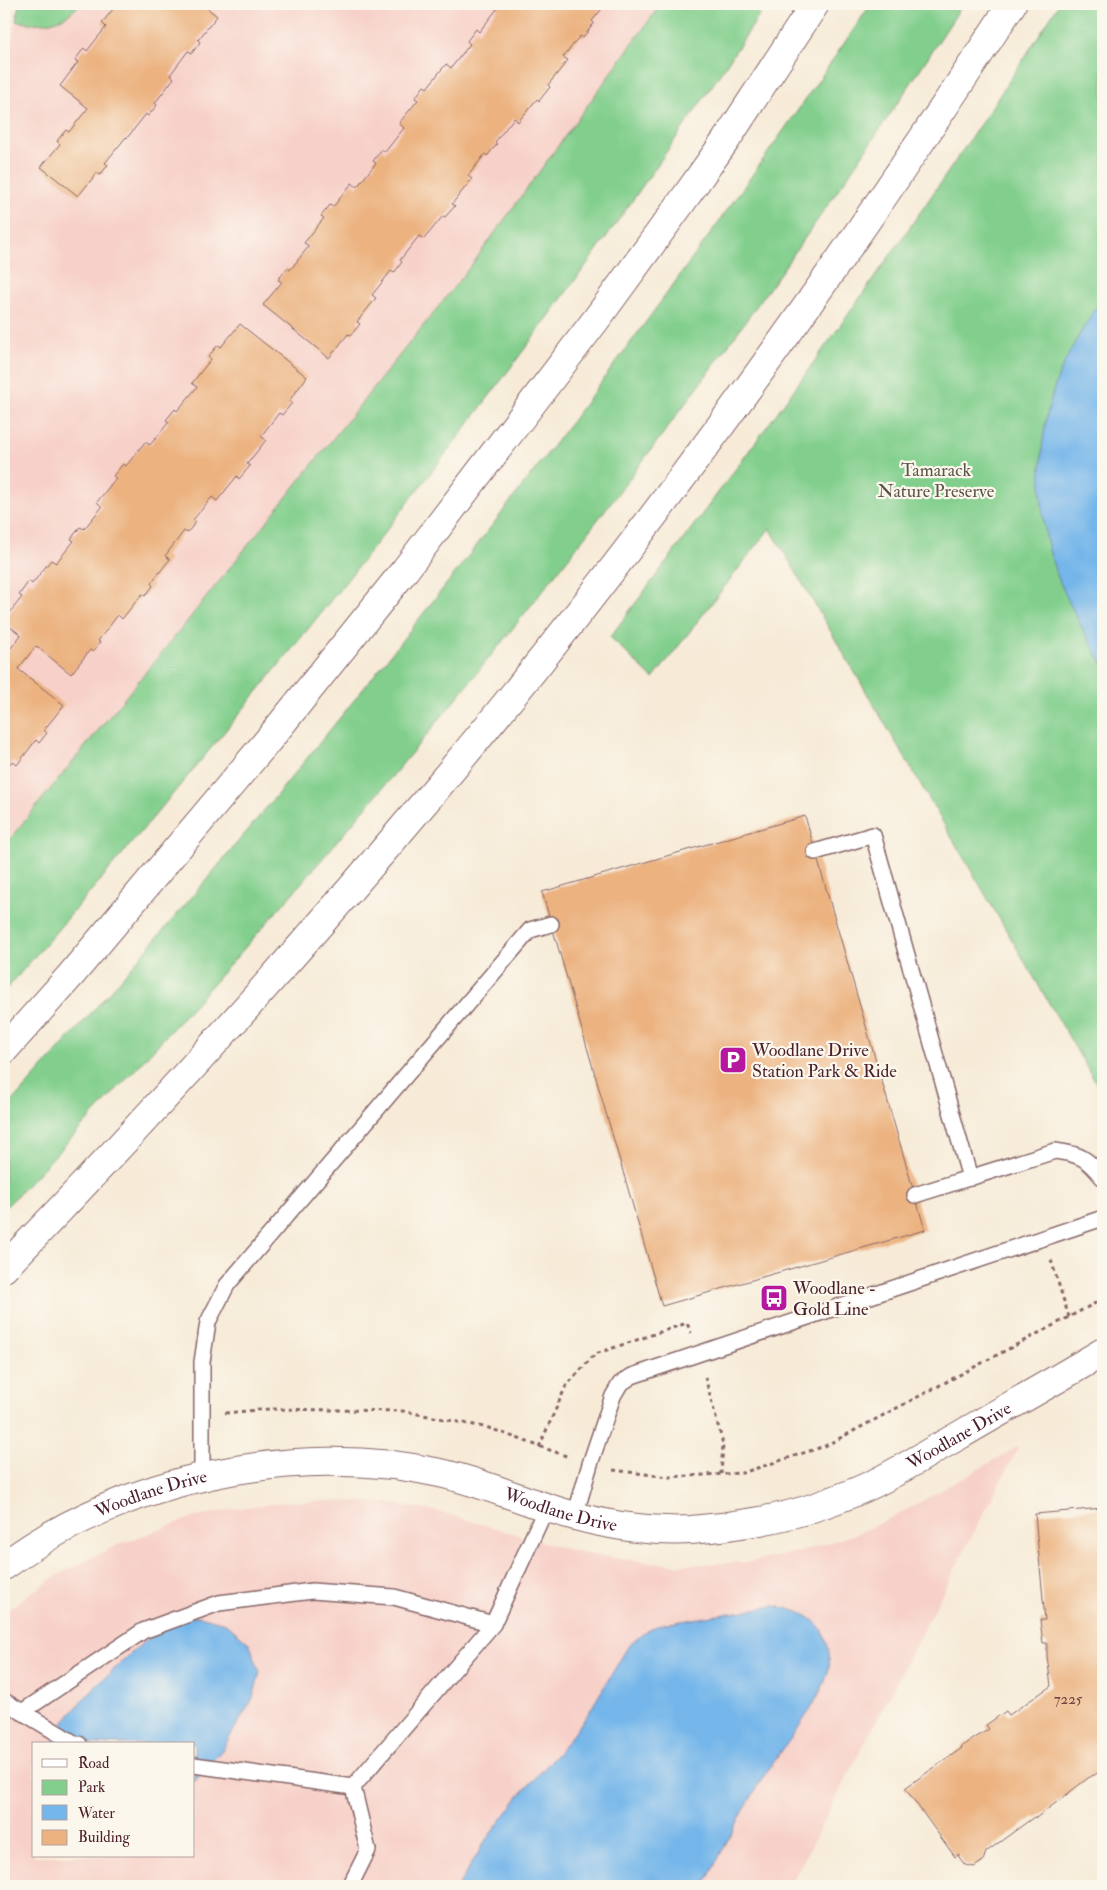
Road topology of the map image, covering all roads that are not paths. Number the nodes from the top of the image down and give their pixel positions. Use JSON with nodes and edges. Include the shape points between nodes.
{"nodes":[{"id":1,"x":815,"y":4,"type":"edge"},
{"id":2,"x":1012,"y":4,"type":"edge"},
{"id":3,"x":815,"y":852,"type":"dead end"},
{"id":4,"x":551,"y":924,"type":"dead end"},
{"id":5,"x":4,"y":1050,"type":"edge"},
{"id":6,"x":970,"y":1178,"type":"junction"},
{"id":7,"x":1103,"y":1178,"type":"edge"},
{"id":8,"x":915,"y":1195,"type":"dead end"},
{"id":9,"x":1103,"y":1218,"type":"edge"},
{"id":10,"x":4,"y":1268,"type":"edge"},
{"id":11,"x":1103,"y":1352,"type":"edge"},
{"id":12,"x":202,"y":1477,"type":"junction"},
{"id":13,"x":547,"y":1506,"type":"junction"},
{"id":14,"x":575,"y":1516,"type":"junction"},
{"id":15,"x":4,"y":1566,"type":"edge"},
{"id":16,"x":493,"y":1624,"type":"junction"},
{"id":17,"x":4,"y":1701,"type":"edge"},
{"id":18,"x":22,"y":1712,"type":"junction"},
{"id":19,"x":72,"y":1742,"type":"edge"},
{"id":20,"x":195,"y":1764,"type":"edge"},
{"id":21,"x":353,"y":1787,"type":"junction"},
{"id":22,"x":350,"y":1886,"type":"edge"}],
"edges":[{"from":1,"to":5,"type":"main road","via":[[673,214],[405,570],[270,738]]},
{"from":2,"to":10,"type":"main road","via":[[873,213],[791,329],[620,559],[533,669],[430,796],[255,998]]},
{"from":3,"to":6,"type":"lane","via":[[873,836]]},
{"from":4,"to":12,"type":"lane","via":[[530,930],[227,1285],[208,1322],[202,1362]]},
{"from":6,"to":7,"type":"lane","via":[[1055,1151],[1075,1154],[1092,1164]]},
{"from":6,"to":8,"type":"lane"},
{"from":9,"to":14,"type":"lane","via":[[632,1376],[620,1384],[613,1396]]},
{"from":11,"to":14,"type":"main road","name":"Woodlane Drive","via":[[876,1483],[815,1507],[751,1522],[689,1530],[635,1527]]},
{"from":12,"to":13,"type":"main road","name":"Woodlane Drive","via":[[248,1467],[309,1462],[370,1463],[439,1473]]},
{"from":12,"to":15,"type":"main road","name":"Woodlane Drive","via":[[167,1485],[95,1513],[26,1550]]},
{"from":13,"to":14,"type":"main road","name":"Woodlane Drive"},
{"from":13,"to":16,"type":"lane"},
{"from":16,"to":18,"type":"lane","via":[[394,1597],[312,1591],[218,1603],[142,1631]]},
{"from":16,"to":21,"type":"lane"},
{"from":17,"to":18,"type":"lane"},
{"from":18,"to":19,"type":"lane"},
{"from":20,"to":21,"type":"lane"},
{"from":21,"to":22,"type":"lane","via":[[368,1850]]}]}
